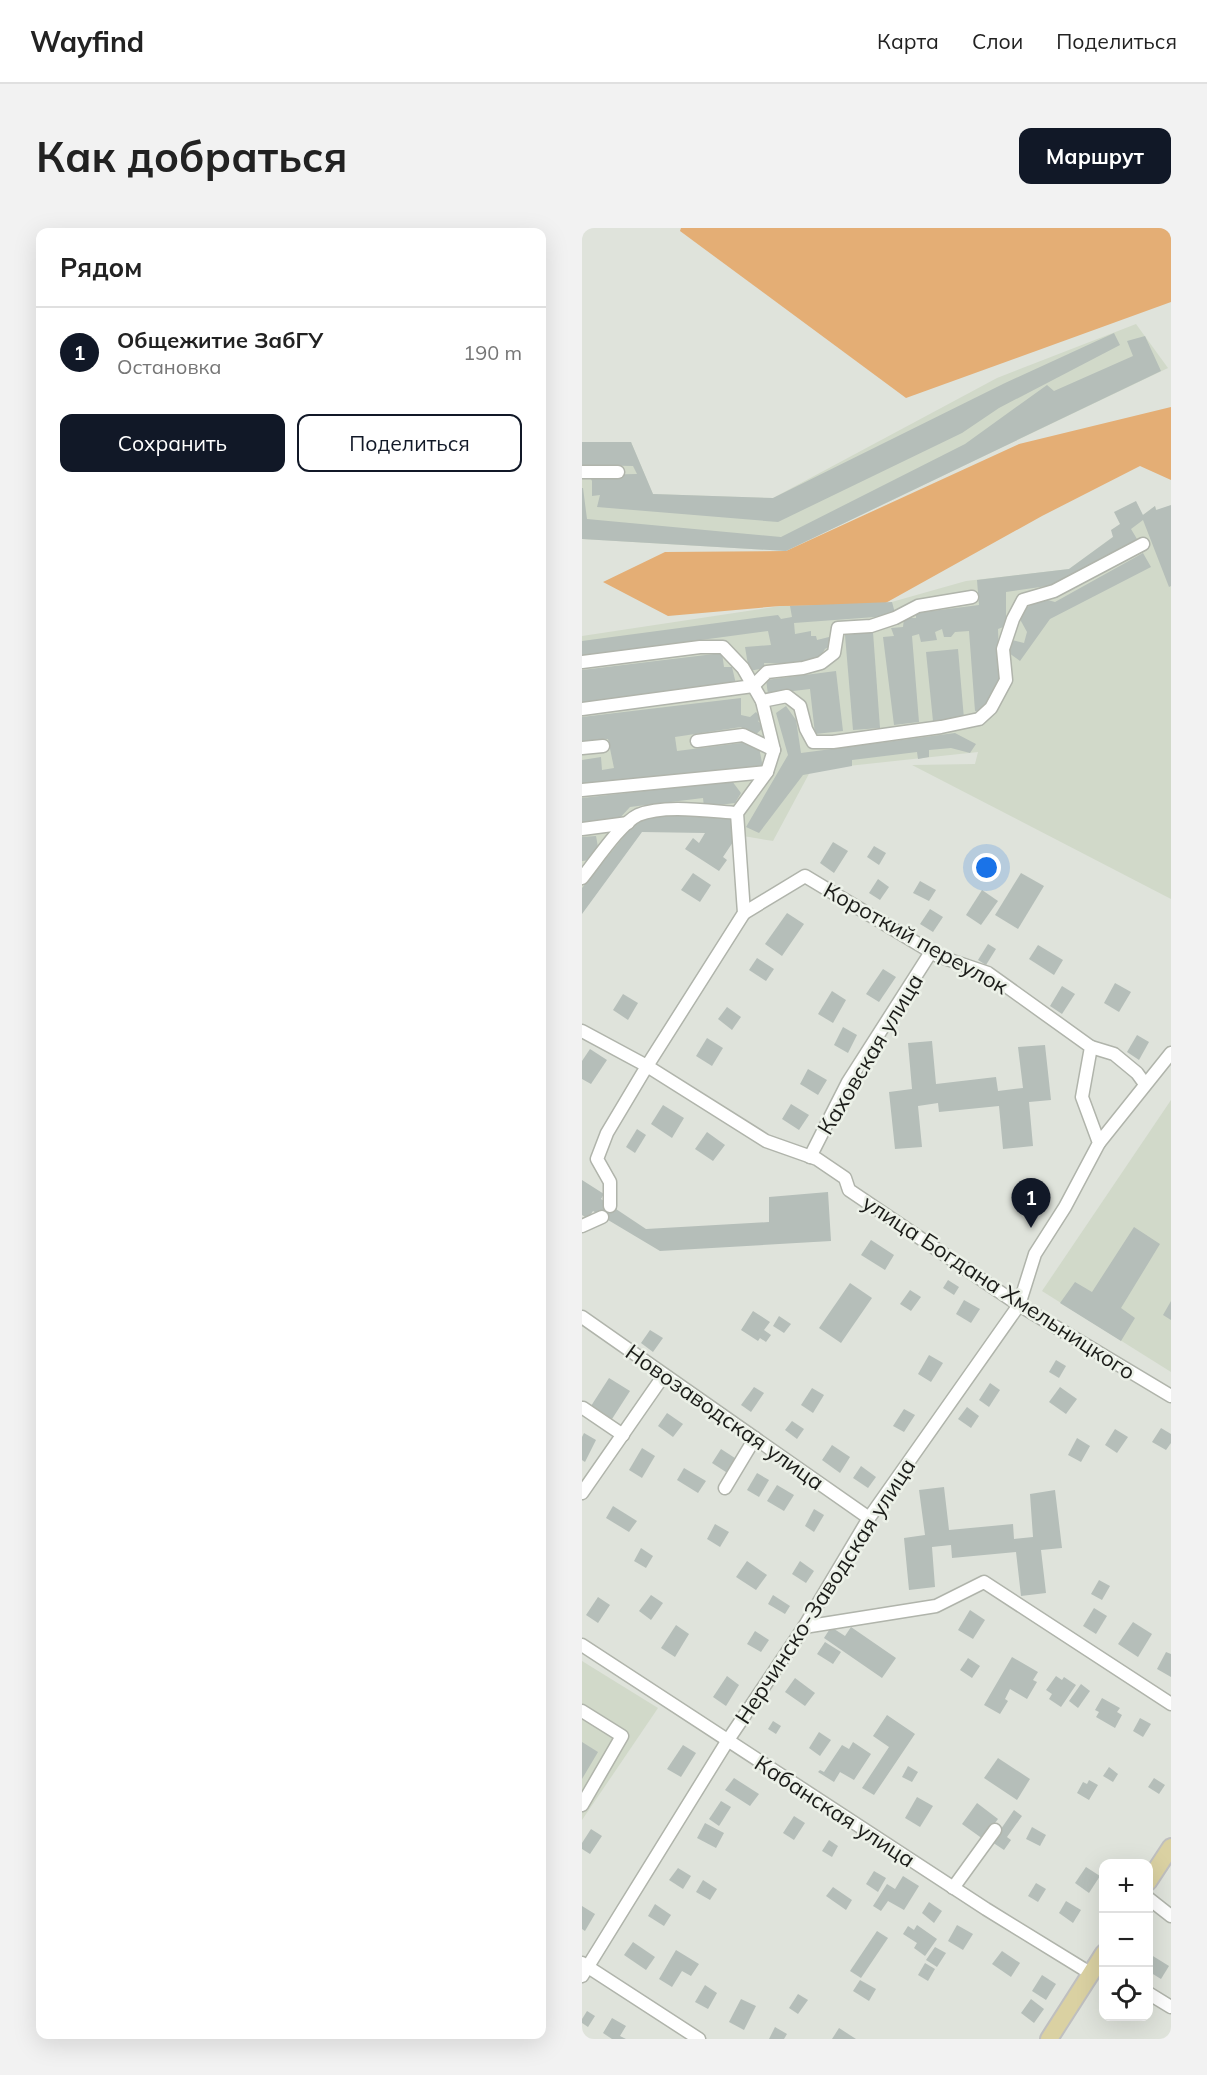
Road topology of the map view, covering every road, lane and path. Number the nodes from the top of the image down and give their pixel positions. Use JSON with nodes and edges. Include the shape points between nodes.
{"nodes":[{"id":1,"x":582,"y":472,"type":"edge"},
{"id":2,"x":618,"y":472,"type":"dead end"},
{"id":3,"x":1143,"y":544,"type":"dead end"},
{"id":4,"x":972,"y":597,"type":"dead end"},
{"id":5,"x":582,"y":662,"type":"edge"},
{"id":6,"x":753,"y":686,"type":"junction"},
{"id":7,"x":762,"y":701,"type":"junction"},
{"id":8,"x":582,"y":709,"type":"edge"},
{"id":9,"x":697,"y":741,"type":"dead end"},
{"id":10,"x":603,"y":746,"type":"dead end"},
{"id":11,"x":582,"y":748,"type":"edge"},
{"id":12,"x":774,"y":750,"type":"junction"},
{"id":13,"x":767,"y":772,"type":"junction"},
{"id":14,"x":582,"y":790,"type":"edge"},
{"id":15,"x":737,"y":813,"type":"junction"},
{"id":16,"x":628,"y":823,"type":"junction"},
{"id":17,"x":582,"y":829,"type":"edge"},
{"id":18,"x":588,"y":865,"type":"edge"},
{"id":19,"x":582,"y":878,"type":"edge"},
{"id":20,"x":744,"y":913,"type":"junction"},
{"id":21,"x":931,"y":952,"type":"junction"},
{"id":22,"x":582,"y":1031,"type":"edge"},
{"id":23,"x":1091,"y":1047,"type":"junction"},
{"id":24,"x":1171,"y":1053,"type":"edge"},
{"id":25,"x":647,"y":1066,"type":"junction"},
{"id":26,"x":1145,"y":1084,"type":"junction"},
{"id":27,"x":1099,"y":1143,"type":"junction"},
{"id":28,"x":810,"y":1157,"type":"junction"},
{"id":29,"x":610,"y":1206,"type":"dead end"},
{"id":30,"x":602,"y":1217,"type":"dead end"},
{"id":31,"x":582,"y":1226,"type":"edge"},
{"id":32,"x":1019,"y":1305,"type":"junction"},
{"id":33,"x":582,"y":1317,"type":"edge"},
{"id":34,"x":664,"y":1375,"type":"junction"},
{"id":35,"x":1171,"y":1396,"type":"edge"},
{"id":36,"x":583,"y":1408,"type":"edge"},
{"id":37,"x":623,"y":1435,"type":"junction"},
{"id":38,"x":755,"y":1438,"type":"junction"},
{"id":39,"x":725,"y":1488,"type":"dead end"},
{"id":40,"x":582,"y":1493,"type":"edge"},
{"id":41,"x":869,"y":1518,"type":"junction"},
{"id":42,"x":804,"y":1627,"type":"junction"},
{"id":43,"x":582,"y":1645,"type":"edge"},
{"id":44,"x":1171,"y":1704,"type":"edge"},
{"id":45,"x":582,"y":1711,"type":"edge"},
{"id":46,"x":728,"y":1740,"type":"junction"},
{"id":47,"x":582,"y":1805,"type":"edge"},
{"id":48,"x":995,"y":1830,"type":"dead end"},
{"id":49,"x":1171,"y":1847,"type":"edge"},
{"id":50,"x":1153,"y":1876,"type":"edge"},
{"id":51,"x":953,"y":1888,"type":"junction"},
{"id":52,"x":1153,"y":1901,"type":"edge"},
{"id":53,"x":1171,"y":1916,"type":"edge"},
{"id":54,"x":1099,"y":1963,"type":"edge"},
{"id":55,"x":584,"y":1969,"type":"edge"},
{"id":56,"x":1153,"y":1996,"type":"edge"},
{"id":57,"x":1171,"y":2007,"type":"edge"},
{"id":58,"x":699,"y":2039,"type":"edge"},
{"id":59,"x":1049,"y":2039,"type":"edge"}],
"edges":[{"from":1,"to":2,"type":"street"},
{"from":3,"to":7,"type":"street","via":[[1054,591],[1023,600],[1003,649],[1006,681],[991,708],[979,719],[813,742],[800,706],[787,696]]},
{"from":4,"to":6,"type":"street","via":[[918,606],[871,626],[838,628],[834,653],[821,663],[767,672]]},
{"from":5,"to":6,"type":"street","via":[[723,647]]},
{"from":6,"to":7,"type":"street"},
{"from":6,"to":8,"type":"street"},
{"from":7,"to":12,"type":"street"},
{"from":9,"to":12,"type":"street","via":[[743,735]]},
{"from":10,"to":11,"type":"street"},
{"from":12,"to":13,"type":"street"},
{"from":13,"to":14,"type":"street"},
{"from":13,"to":15,"type":"street"},
{"from":15,"to":16,"type":"street","via":[[656,810],[637,815]]},
{"from":15,"to":20,"type":"street"},
{"from":16,"to":17,"type":"street"},
{"from":16,"to":18,"type":"street"},
{"from":18,"to":19,"type":"street"},
{"from":20,"to":21,"type":"street","name":"Короткий переулок","via":[[805,876]]},
{"from":20,"to":25,"type":"street"},
{"from":21,"to":23,"type":"street","name":"Короткий переулок","via":[[988,973]]},
{"from":21,"to":28,"type":"street","name":"Каховская улица","via":[[848,1082]]},
{"from":22,"to":25,"type":"street","name":"улица Богдана Хмельницкого"},
{"from":23,"to":26,"type":"street","name":"Короткий переулок","via":[[1114,1054]]},
{"from":23,"to":27,"type":"street","via":[[1082,1097]]},
{"from":24,"to":26,"type":"street"},
{"from":25,"to":28,"type":"street","name":"улица Богдана Хмельницкого","via":[[766,1141]]},
{"from":25,"to":29,"type":"street","via":[[607,1133],[597,1159],[610,1182]]},
{"from":26,"to":27,"type":"street"},
{"from":27,"to":32,"type":"street","name":"Нерчинско-Заводская улица","via":[[1035,1254]]},
{"from":28,"to":32,"type":"street","name":"улица Богдана Хмельницкого","via":[[845,1178],[849,1190]]},
{"from":30,"to":31,"type":"street"},
{"from":32,"to":35,"type":"street","name":"улица Богдана Хмельницкого"},
{"from":32,"to":41,"type":"street","name":"Нерчинско-Заводская улица"},
{"from":33,"to":34,"type":"street","name":"Новозаводская улица"},
{"from":34,"to":37,"type":"street"},
{"from":34,"to":38,"type":"street","name":"Новозаводская улица"},
{"from":36,"to":37,"type":"street"},
{"from":37,"to":40,"type":"street"},
{"from":38,"to":39,"type":"street"},
{"from":38,"to":41,"type":"street","name":"Новозаводская улица"},
{"from":41,"to":42,"type":"street","name":"Нерчинско-Заводская улица"},
{"from":42,"to":44,"type":"street","via":[[936,1606],[984,1582]]},
{"from":42,"to":46,"type":"street","name":"Нерчинско-Заводская улица"},
{"from":43,"to":46,"type":"street","name":"Кабанская улица"},
{"from":45,"to":47,"type":"street","via":[[622,1736]]},
{"from":46,"to":51,"type":"street","name":"Кабанская улица"},
{"from":46,"to":55,"type":"street","name":"Нерчинско-Заводская улица"},
{"from":48,"to":51,"type":"street"},
{"from":49,"to":50,"type":"main road"},
{"from":51,"to":54,"type":"street","name":"Кабанская улица"},
{"from":52,"to":53,"type":"street"},
{"from":54,"to":59,"type":"main road"},
{"from":55,"to":58,"type":"street"},
{"from":56,"to":57,"type":"street"}]}
